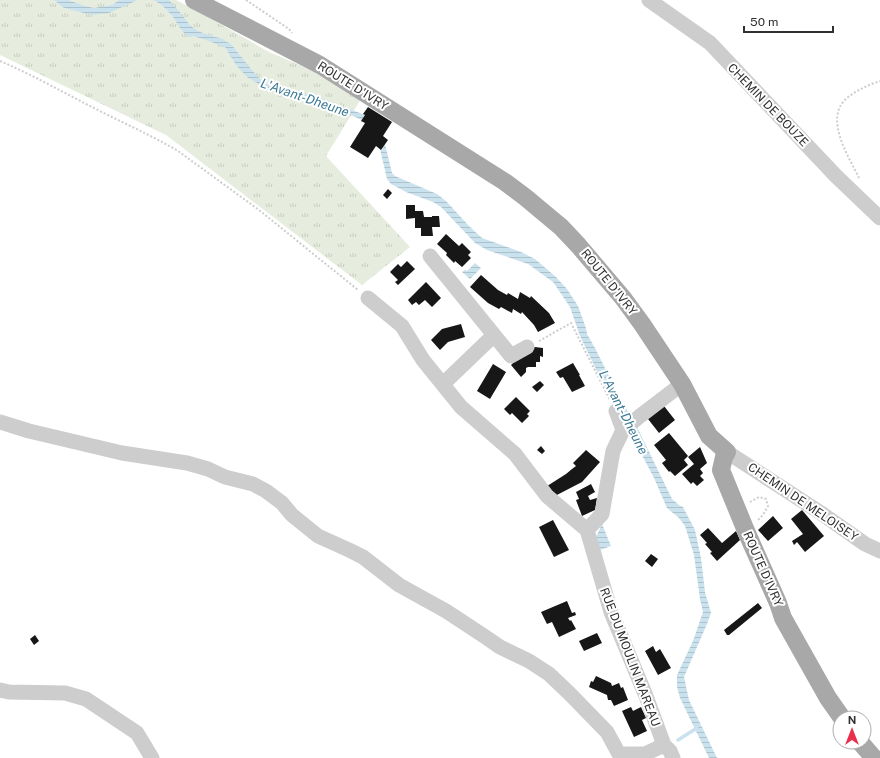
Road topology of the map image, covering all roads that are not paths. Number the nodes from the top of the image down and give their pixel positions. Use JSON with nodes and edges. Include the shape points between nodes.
{"nodes":[{"id":1,"x":194,"y":0,"type":"edge"},
{"id":2,"x":650,"y":0,"type":"edge"},
{"id":3,"x":880,"y":218,"type":"edge"},
{"id":4,"x":430,"y":256,"type":"dead end"},
{"id":5,"x":368,"y":298,"type":"road end"},
{"id":6,"x":494,"y":335,"type":"junction"},
{"id":7,"x":527,"y":347,"type":"road end"},
{"id":8,"x":443,"y":384,"type":"junction"},
{"id":9,"x":682,"y":384,"type":"junction"},
{"id":10,"x":616,"y":411,"type":"road end"},
{"id":11,"x":0,"y":422,"type":"edge"},
{"id":12,"x":628,"y":425,"type":"junction"},
{"id":13,"x":728,"y":452,"type":"junction"},
{"id":14,"x":587,"y":530,"type":"junction"},
{"id":15,"x":880,"y":550,"type":"edge"},
{"id":16,"x":0,"y":690,"type":"edge"},
{"id":17,"x":836,"y":710,"type":"edge"},
{"id":18,"x":664,"y":745,"type":"junction"},
{"id":19,"x":867,"y":750,"type":"edge"},
{"id":20,"x":645,"y":756,"type":"edge"},
{"id":21,"x":152,"y":758,"type":"edge"},
{"id":22,"x":673,"y":758,"type":"edge"},
{"id":23,"x":874,"y":758,"type":"edge"}],
"edges":[{"from":1,"to":9,"type":"main road","name":"ROUTE D'IVRY","via":[[320,65],[525,197],[561,227],[623,298]]},
{"from":2,"to":3,"type":"street","name":"CHEMIN DE BOUZE","via":[[710,43],[836,176]]},
{"from":4,"to":6,"type":"street"},
{"from":5,"to":8,"type":"street","via":[[402,326]]},
{"from":6,"to":7,"type":"street","via":[[511,356]]},
{"from":6,"to":8,"type":"street"},
{"from":8,"to":14,"type":"street","via":[[461,407],[515,454],[547,496]]},
{"from":9,"to":12,"type":"street"},
{"from":9,"to":13,"type":"main road","name":"ROUTE D'IVRY","via":[[709,436]]},
{"from":10,"to":12,"type":"street"},
{"from":11,"to":20,"type":"street","via":[[122,453],[187,463],[208,469],[225,478],[253,484],[282,503],[292,515],[318,536],[363,557],[399,585],[446,611],[500,648],[529,660],[549,674],[607,732],[619,754]]},
{"from":12,"to":14,"type":"street","via":[[613,451],[602,514]]},
{"from":13,"to":15,"type":"street","name":"CHEMIN DE MELOISEY","via":[[865,544]]},
{"from":13,"to":17,"type":"main road","name":"ROUTE D'IVRY","via":[[721,470],[739,515],[783,618]]},
{"from":14,"to":18,"type":"street","name":"RUE DU MOULIN MAREAU","via":[[611,612]]},
{"from":16,"to":21,"type":"street","via":[[65,693],[86,699],[137,733]]},
{"from":18,"to":20,"type":"street"},
{"from":18,"to":22,"type":"street","name":"RUE DU MOULIN MAREAU"},
{"from":19,"to":23,"type":"main road"}]}
